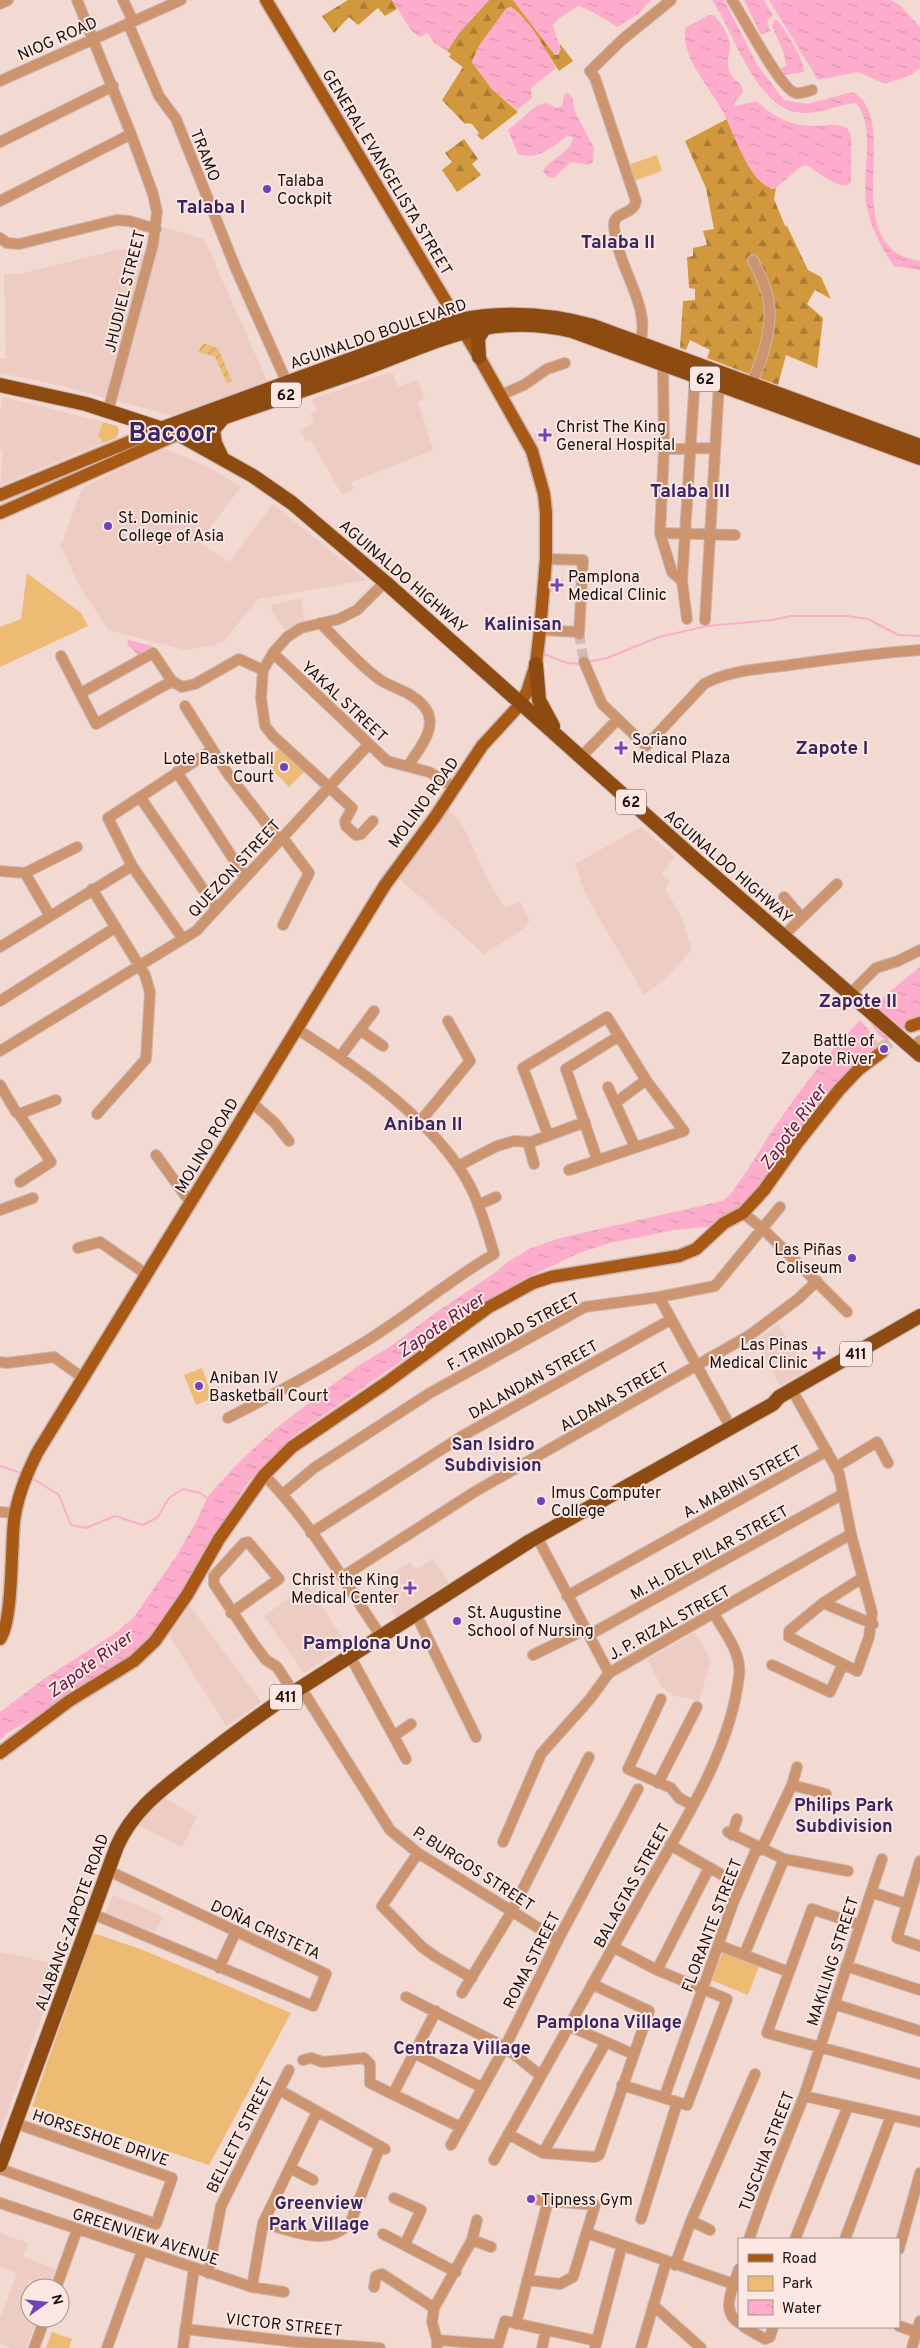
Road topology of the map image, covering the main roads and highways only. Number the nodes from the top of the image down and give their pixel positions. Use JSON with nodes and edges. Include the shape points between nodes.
{"nodes":[{"id":1,"x":266,"y":0,"type":"edge"},
{"id":2,"x":461,"y":326,"type":"junction"},
{"id":3,"x":486,"y":326,"type":"junction"},
{"id":4,"x":480,"y":357,"type":"junction"},
{"id":5,"x":0,"y":385,"type":"edge"},
{"id":6,"x":224,"y":417,"type":"junction"},
{"id":7,"x":164,"y":428,"type":"junction"},
{"id":8,"x":178,"y":434,"type":"junction"},
{"id":9,"x":920,"y":446,"type":"edge"},
{"id":10,"x":222,"y":458,"type":"junction"},
{"id":11,"x":920,"y":458,"type":"edge"},
{"id":12,"x":0,"y":495,"type":"edge"},
{"id":13,"x":0,"y":513,"type":"edge"},
{"id":14,"x":536,"y":664,"type":"junction"},
{"id":15,"x":520,"y":703,"type":"junction"},
{"id":16,"x":561,"y":739,"type":"junction"},
{"id":17,"x":917,"y":1048,"type":"edge"},
{"id":18,"x":880,"y":1051,"type":"tunnel mouth"},
{"id":19,"x":920,"y":1316,"type":"edge"},
{"id":20,"x":920,"y":1326,"type":"edge"},
{"id":21,"x":794,"y":1393,"type":"junction"},
{"id":22,"x":0,"y":1639,"type":"edge"},
{"id":23,"x":0,"y":1753,"type":"edge"},
{"id":24,"x":0,"y":2166,"type":"edge"}],
"edges":[{"from":1,"to":2,"type":"main road","name":"GENERAL EVANGELISTA STREET"},
{"from":2,"to":3,"type":"highway","name":"AGUINALDO BOULEVARD","number":"62"},
{"from":2,"to":4,"type":"main road","name":"GENERAL EVANGELISTA STREET"},
{"from":2,"to":6,"type":"highway","name":"AGUINALDO BOULEVARD","number":"62","via":[[366,368]]},
{"from":2,"to":7,"type":"highway","name":"AGUINALDO BOULEVARD","number":"62","via":[[287,383]]},
{"from":2,"to":9,"type":"highway","name":"AGUINALDO BOULEVARD","number":"62","via":[[503,314],[545,315],[593,326]]},
{"from":3,"to":4,"type":"highway","via":[[478,338]]},
{"from":3,"to":11,"type":"highway","name":"AGUINALDO BOULEVARD","number":"62","via":[[527,324],[555,327],[663,363]]},
{"from":4,"to":14,"type":"main road","name":"GENERAL EVANGELISTA STREET","via":[[532,451],[541,476],[546,512],[546,558]]},
{"from":5,"to":7,"type":"highway","name":"AGUINALDO HIGHWAY","number":"62","via":[[54,396]]},
{"from":6,"to":8,"type":"highway","name":"AGUINALDO BOULEVARD","number":"62"},
{"from":6,"to":10,"type":"highway","via":[[212,430]]},
{"from":7,"to":8,"type":"highway","name":"AGUINALDO HIGHWAY","number":"62"},
{"from":7,"to":12,"type":"main road"},
{"from":8,"to":10,"type":"highway","name":"AGUINALDO HIGHWAY","number":"62"},
{"from":8,"to":13,"type":"main road"},
{"from":10,"to":15,"type":"highway","name":"AGUINALDO HIGHWAY","number":"62","via":[[292,503]]},
{"from":14,"to":15,"type":"main road","name":"GENERAL EVANGELISTA STREET"},
{"from":14,"to":16,"type":"highway","via":[[539,700]]},
{"from":15,"to":16,"type":"highway","name":"AGUINALDO HIGHWAY","number":"62"},
{"from":15,"to":22,"type":"main road","name":"MOLINO ROAD","via":[[488,739],[385,885],[28,1471],[15,1513],[8,1621]]},
{"from":16,"to":17,"type":"highway","name":"AGUINALDO HIGHWAY","number":"62","via":[[783,936],[896,1034]]},
{"from":18,"to":23,"type":"main road","via":[[824,1108],[783,1167],[742,1213],[724,1223],[696,1249],[679,1256],[551,1277],[510,1294],[303,1438],[264,1475],[219,1539],[166,1628],[151,1646],[134,1661],[69,1701]]},
{"from":19,"to":21,"type":"highway","name":"ALABANG-ZAPOTE ROAD","number":"411"},
{"from":20,"to":21,"type":"highway","name":"ALABANG-ZAPOTE ROAD","number":"411"},
{"from":21,"to":24,"type":"highway","name":"ALABANG-ZAPOTE ROAD","number":"411","via":[[779,1397],[773,1404],[537,1538],[381,1636],[245,1726],[153,1796],[125,1828]]}]}
